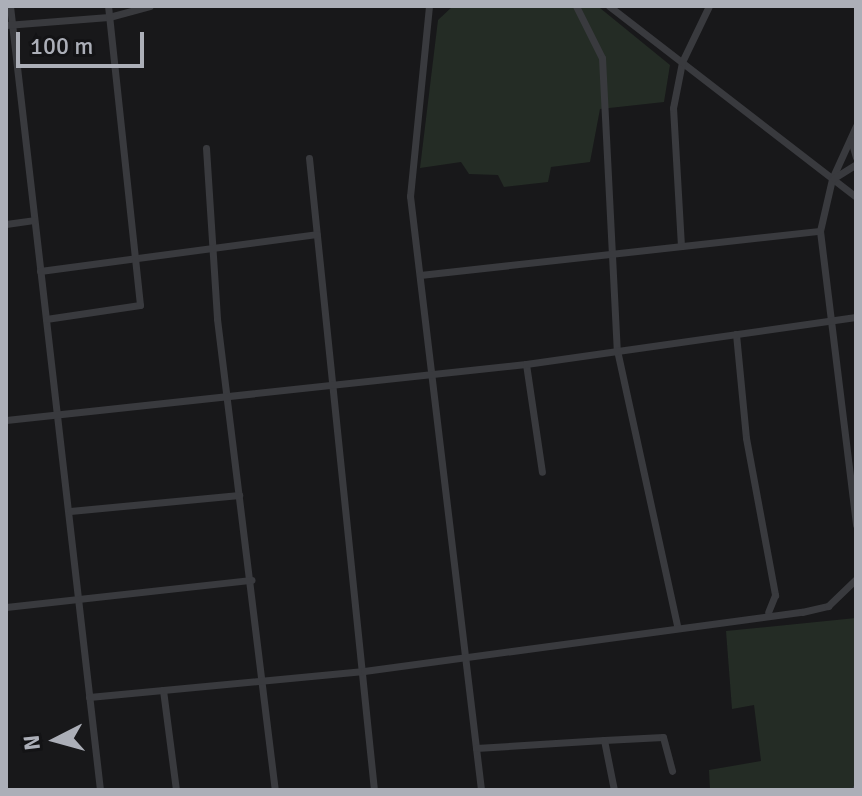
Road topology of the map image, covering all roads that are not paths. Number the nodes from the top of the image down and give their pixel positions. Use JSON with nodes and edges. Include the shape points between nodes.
{"nodes":[{"id":1,"x":10,"y":6,"type":"edge"},
{"id":2,"x":108,"y":6,"type":"edge"},
{"id":3,"x":150,"y":6,"type":"edge"},
{"id":4,"x":429,"y":6,"type":"edge"},
{"id":5,"x":576,"y":6,"type":"edge"},
{"id":6,"x":609,"y":6,"type":"edge"},
{"id":7,"x":709,"y":6,"type":"edge"},
{"id":8,"x":109,"y":17,"type":"junction"},
{"id":9,"x":9,"y":24,"type":"edge"},
{"id":10,"x":682,"y":62,"type":"junction"},
{"id":11,"x":856,"y":126,"type":"edge"},
{"id":12,"x":850,"y":138,"type":"junction"},
{"id":13,"x":206,"y":148,"type":"dead end"},
{"id":14,"x":856,"y":157,"type":"edge"},
{"id":15,"x":309,"y":158,"type":"dead end"},
{"id":16,"x":856,"y":164,"type":"edge"},
{"id":17,"x":832,"y":179,"type":"junction"},
{"id":18,"x":856,"y":197,"type":"edge"},
{"id":19,"x":34,"y":220,"type":"junction"},
{"id":20,"x":6,"y":224,"type":"edge"},
{"id":21,"x":820,"y":231,"type":"junction"},
{"id":22,"x":317,"y":234,"type":"junction"},
{"id":23,"x":681,"y":246,"type":"junction"},
{"id":24,"x":211,"y":251,"type":"junction"},
{"id":25,"x":611,"y":254,"type":"junction"},
{"id":26,"x":136,"y":260,"type":"junction"},
{"id":27,"x":40,"y":271,"type":"junction"},
{"id":28,"x":420,"y":275,"type":"junction"},
{"id":29,"x":856,"y":317,"type":"edge"},
{"id":30,"x":46,"y":319,"type":"junction"},
{"id":31,"x":830,"y":320,"type":"junction"},
{"id":32,"x":736,"y":334,"type":"junction"},
{"id":33,"x":617,"y":350,"type":"junction"},
{"id":34,"x":526,"y":364,"type":"junction"},
{"id":35,"x":430,"y":374,"type":"junction"},
{"id":36,"x":333,"y":384,"type":"junction"},
{"id":37,"x":228,"y":396,"type":"junction"},
{"id":38,"x":56,"y":415,"type":"junction"},
{"id":39,"x":6,"y":420,"type":"edge"},
{"id":40,"x":542,"y":472,"type":"dead end"},
{"id":41,"x":239,"y":495,"type":"junction"},
{"id":42,"x":70,"y":511,"type":"junction"},
{"id":43,"x":855,"y":514,"type":"edge"},
{"id":44,"x":856,"y":525,"type":"edge"},
{"id":45,"x":856,"y":579,"type":"edge"},
{"id":46,"x":252,"y":580,"type":"junction"},
{"id":47,"x":77,"y":598,"type":"junction"},
{"id":48,"x":6,"y":607,"type":"edge"},
{"id":49,"x":768,"y":612,"type":"junction"},
{"id":50,"x":677,"y":626,"type":"junction"},
{"id":51,"x":465,"y":656,"type":"junction"},
{"id":52,"x":364,"y":671,"type":"junction"},
{"id":53,"x":262,"y":681,"type":"junction"},
{"id":54,"x":163,"y":690,"type":"junction"},
{"id":55,"x":89,"y":697,"type":"junction"},
{"id":56,"x":604,"y":740,"type":"junction"},
{"id":57,"x":476,"y":748,"type":"junction"},
{"id":58,"x":672,"y":771,"type":"dead end"},
{"id":59,"x":100,"y":790,"type":"edge"},
{"id":60,"x":176,"y":790,"type":"edge"},
{"id":61,"x":275,"y":790,"type":"edge"},
{"id":62,"x":374,"y":790,"type":"edge"},
{"id":63,"x":481,"y":790,"type":"edge"},
{"id":64,"x":614,"y":790,"type":"edge"}],
"edges":[{"from":1,"to":9,"type":"street"},
{"from":2,"to":8,"type":"street"},
{"from":3,"to":8,"type":"street"},
{"from":4,"to":28,"type":"street","via":[[411,166]]},
{"from":5,"to":25,"type":"street","via":[[602,58]]},
{"from":6,"to":10,"type":"street"},
{"from":7,"to":10,"type":"street"},
{"from":8,"to":9,"type":"street"},
{"from":8,"to":26,"type":"street"},
{"from":9,"to":19,"type":"street"},
{"from":10,"to":17,"type":"street"},
{"from":10,"to":23,"type":"street","via":[[673,108]]},
{"from":11,"to":12,"type":"street"},
{"from":12,"to":14,"type":"street"},
{"from":12,"to":17,"type":"street"},
{"from":13,"to":24,"type":"street"},
{"from":15,"to":22,"type":"street"},
{"from":16,"to":17,"type":"street"},
{"from":17,"to":18,"type":"street"},
{"from":17,"to":21,"type":"street"},
{"from":19,"to":20,"type":"street"},
{"from":19,"to":27,"type":"street"},
{"from":21,"to":23,"type":"street"},
{"from":21,"to":31,"type":"street"},
{"from":22,"to":24,"type":"street"},
{"from":22,"to":36,"type":"street"},
{"from":23,"to":25,"type":"street"},
{"from":24,"to":26,"type":"street"},
{"from":24,"to":37,"type":"street"},
{"from":25,"to":28,"type":"street"},
{"from":25,"to":33,"type":"street"},
{"from":26,"to":27,"type":"street"},
{"from":26,"to":30,"type":"street","via":[[141,298],[134,310]]},
{"from":27,"to":30,"type":"street"},
{"from":28,"to":35,"type":"street"},
{"from":29,"to":31,"type":"street"},
{"from":30,"to":38,"type":"street"},
{"from":31,"to":32,"type":"street"},
{"from":31,"to":43,"type":"street"},
{"from":32,"to":33,"type":"street"},
{"from":32,"to":49,"type":"street","via":[[746,438],[775,595]]},
{"from":33,"to":34,"type":"street"},
{"from":33,"to":50,"type":"street"},
{"from":34,"to":35,"type":"street"},
{"from":34,"to":40,"type":"street"},
{"from":35,"to":36,"type":"street"},
{"from":35,"to":51,"type":"street"},
{"from":36,"to":37,"type":"street"},
{"from":36,"to":52,"type":"street"},
{"from":37,"to":38,"type":"street"},
{"from":37,"to":41,"type":"street"},
{"from":38,"to":39,"type":"street"},
{"from":38,"to":42,"type":"street"},
{"from":41,"to":42,"type":"street"},
{"from":41,"to":46,"type":"street"},
{"from":42,"to":47,"type":"street"},
{"from":43,"to":44,"type":"street"},
{"from":45,"to":49,"type":"street","via":[[828,606]]},
{"from":46,"to":47,"type":"street"},
{"from":46,"to":53,"type":"street"},
{"from":47,"to":48,"type":"street"},
{"from":47,"to":55,"type":"street"},
{"from":49,"to":50,"type":"street"},
{"from":50,"to":51,"type":"street"},
{"from":51,"to":52,"type":"street"},
{"from":51,"to":57,"type":"street"},
{"from":52,"to":53,"type":"street"},
{"from":52,"to":62,"type":"street"},
{"from":53,"to":54,"type":"street"},
{"from":53,"to":61,"type":"street"},
{"from":54,"to":55,"type":"street"},
{"from":54,"to":60,"type":"street"},
{"from":55,"to":59,"type":"street"},
{"from":56,"to":57,"type":"street"},
{"from":56,"to":58,"type":"street","via":[[663,737]]},
{"from":56,"to":64,"type":"street"},
{"from":57,"to":63,"type":"street"}]}
